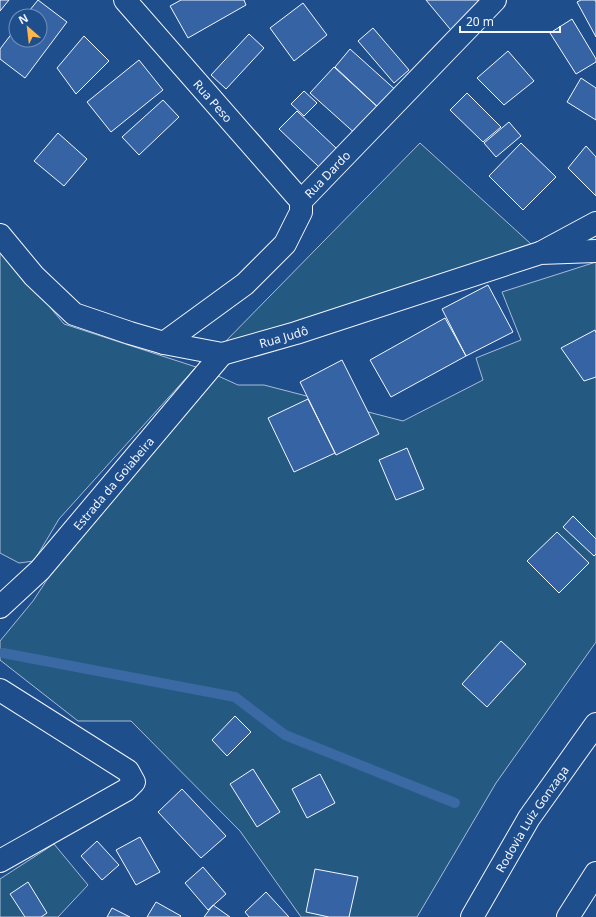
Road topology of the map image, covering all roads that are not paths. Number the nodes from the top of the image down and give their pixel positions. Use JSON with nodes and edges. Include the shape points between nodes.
{"nodes":[{"id":1,"x":126,"y":0,"type":"edge"},
{"id":2,"x":495,"y":0,"type":"edge"},
{"id":3,"x":301,"y":201,"type":"junction"},
{"id":4,"x":596,"y":223,"type":"edge"},
{"id":5,"x":0,"y":235,"type":"edge"},
{"id":6,"x":596,"y":251,"type":"edge"},
{"id":7,"x":540,"y":253,"type":"junction"},
{"id":8,"x":164,"y":343,"type":"junction"},
{"id":9,"x":222,"y":354,"type":"junction"},
{"id":10,"x":0,"y":608,"type":"edge"},
{"id":11,"x":0,"y":690,"type":"edge"},
{"id":12,"x":596,"y":724,"type":"edge"},
{"id":13,"x":0,"y":861,"type":"edge"},
{"id":14,"x":596,"y":873,"type":"edge"},
{"id":15,"x":472,"y":917,"type":"edge"},
{"id":16,"x":568,"y":917,"type":"edge"}],
"edges":[{"from":1,"to":3,"type":"main road","name":"Rua Peso"},
{"from":2,"to":3,"type":"main road","name":"Rua Dardo"},
{"from":3,"to":8,"type":"main road","name":"Rua Dardo","via":[[302,212],[285,244],[245,284]]},
{"from":4,"to":7,"type":"main road"},
{"from":5,"to":8,"type":"main road","name":"Rua Judô","via":[[34,276],[74,314]]},
{"from":6,"to":7,"type":"main road","name":"Rua Judô"},
{"from":7,"to":9,"type":"main road","name":"Rua Judô","via":[[296,333]]},
{"from":8,"to":9,"type":"main road","name":"Rua Judô"},
{"from":9,"to":10,"type":"main road","name":"Estrada da Goiabeira","via":[[40,570]]},
{"from":11,"to":13,"type":"main road","via":[[128,771],[134,782],[126,790]]},
{"from":12,"to":15,"type":"main road","name":"Rodovia Luiz Gonzaga","via":[[529,818]]},
{"from":14,"to":16,"type":"main road"}]}
